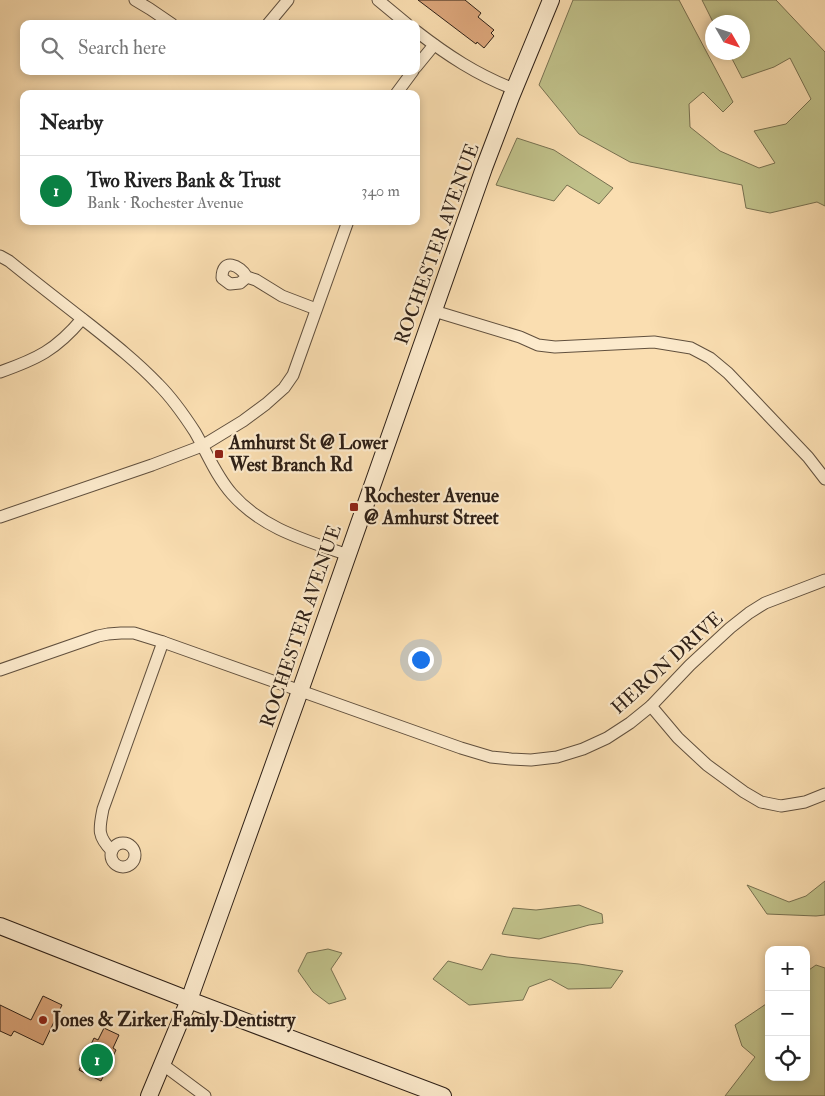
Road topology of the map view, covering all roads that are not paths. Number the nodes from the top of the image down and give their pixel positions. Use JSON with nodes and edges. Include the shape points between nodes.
{"nodes":[{"id":1,"x":135,"y":0,"type":"edge"},
{"id":2,"x":288,"y":0,"type":"edge"},
{"id":3,"x":378,"y":0,"type":"edge"},
{"id":4,"x":551,"y":0,"type":"edge"},
{"id":5,"x":166,"y":20,"type":"edge"},
{"id":6,"x":271,"y":20,"type":"edge"},
{"id":7,"x":402,"y":20,"type":"edge"},
{"id":8,"x":420,"y":34,"type":"edge"},
{"id":9,"x":434,"y":45,"type":"junction"},
{"id":10,"x":420,"y":62,"type":"edge"},
{"id":11,"x":410,"y":75,"type":"edge"},
{"id":12,"x":514,"y":88,"type":"junction"},
{"id":13,"x":399,"y":90,"type":"edge"},
{"id":14,"x":347,"y":225,"type":"edge"},
{"id":15,"x":0,"y":256,"type":"edge"},
{"id":16,"x":247,"y":277,"type":"dead end"},
{"id":17,"x":316,"y":309,"type":"junction"},
{"id":18,"x":434,"y":311,"type":"junction"},
{"id":19,"x":82,"y":319,"type":"junction"},
{"id":20,"x":0,"y":372,"type":"edge"},
{"id":21,"x":202,"y":446,"type":"junction"},
{"id":22,"x":825,"y":480,"type":"edge"},
{"id":23,"x":0,"y":517,"type":"edge"},
{"id":24,"x":348,"y":555,"type":"junction"},
{"id":25,"x":825,"y":580,"type":"edge"},
{"id":26,"x":163,"y":642,"type":"junction"},
{"id":27,"x":0,"y":670,"type":"edge"},
{"id":28,"x":300,"y":691,"type":"junction"},
{"id":29,"x":651,"y":706,"type":"junction"},
{"id":30,"x":825,"y":794,"type":"edge"},
{"id":31,"x":112,"y":851,"type":"dead end"},
{"id":32,"x":0,"y":926,"type":"edge"},
{"id":33,"x":189,"y":1000,"type":"junction"},
{"id":34,"x":162,"y":1064,"type":"junction"},
{"id":35,"x":149,"y":1096,"type":"edge"},
{"id":36,"x":205,"y":1096,"type":"edge"},
{"id":37,"x":443,"y":1096,"type":"edge"}],
"edges":[{"from":1,"to":5,"type":"street"},
{"from":2,"to":6,"type":"street"},
{"from":3,"to":7,"type":"street"},
{"from":4,"to":12,"type":"main road","name":"ROCHESTER AVENUE"},
{"from":8,"to":9,"type":"street"},
{"from":9,"to":10,"type":"street"},
{"from":9,"to":12,"type":"street","via":[[462,64]]},
{"from":11,"to":13,"type":"street"},
{"from":12,"to":18,"type":"main road","name":"ROCHESTER AVENUE"},
{"from":14,"to":17,"type":"street"},
{"from":15,"to":19,"type":"street"},
{"from":16,"to":17,"type":"street","via":[[282,296]]},
{"from":17,"to":21,"type":"street","via":[[293,375],[284,388],[243,421]]},
{"from":18,"to":22,"type":"street","via":[[538,345],[654,342],[691,348],[728,373],[808,456]]},
{"from":18,"to":24,"type":"main road","name":"ROCHESTER AVENUE"},
{"from":19,"to":20,"type":"street","via":[[40,356]]},
{"from":19,"to":21,"type":"street","via":[[134,360],[159,385]]},
{"from":21,"to":23,"type":"street"},
{"from":21,"to":24,"type":"street","via":[[232,494],[261,519],[295,537]]},
{"from":24,"to":28,"type":"main road","name":"ROCHESTER AVENUE"},
{"from":25,"to":29,"type":"street","name":"HERON DRIVE","via":[[765,603],[749,614],[690,664]]},
{"from":26,"to":27,"type":"street","name":"HERON DRIVE","via":[[134,633],[108,634]]},
{"from":26,"to":28,"type":"street","name":"HERON DRIVE"},
{"from":26,"to":31,"type":"street","via":[[103,809],[100,834]]},
{"from":28,"to":29,"type":"street","name":"HERON DRIVE","via":[[491,757],[531,760],[583,749],[607,738]]},
{"from":28,"to":33,"type":"main road","name":"ROCHESTER AVENUE"},
{"from":29,"to":30,"type":"street","via":[[706,765],[761,802],[781,806]]},
{"from":32,"to":33,"type":"main road"},
{"from":33,"to":34,"type":"main road","name":"ROCHESTER AVENUE"},
{"from":33,"to":37,"type":"main road"},
{"from":34,"to":35,"type":"main road","name":"ROCHESTER AVENUE"},
{"from":34,"to":36,"type":"street"}]}
